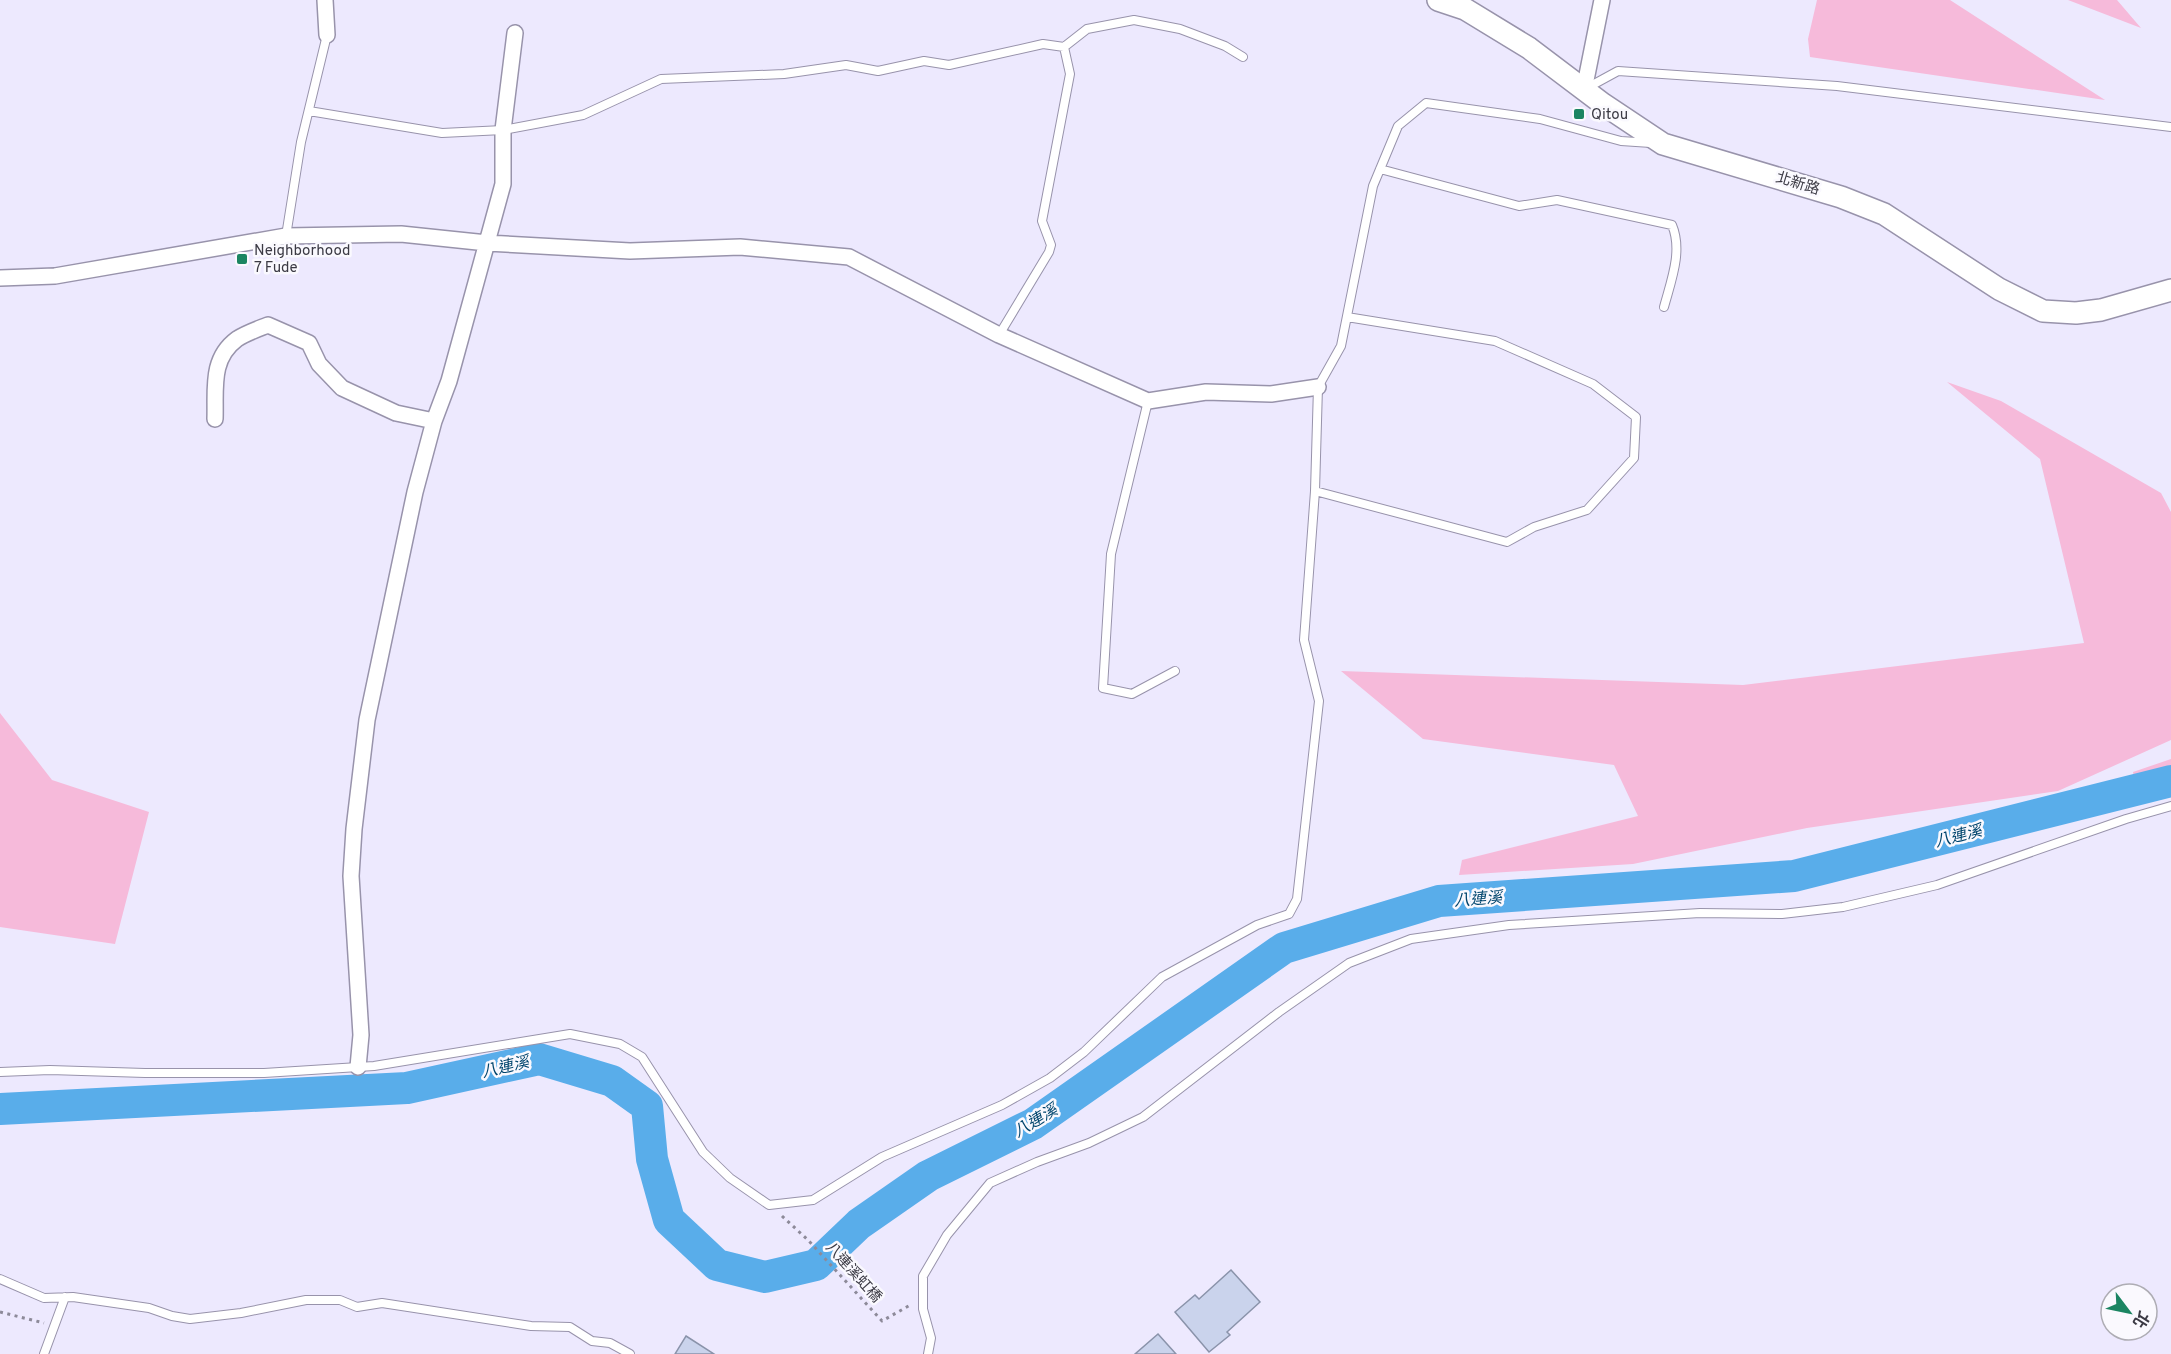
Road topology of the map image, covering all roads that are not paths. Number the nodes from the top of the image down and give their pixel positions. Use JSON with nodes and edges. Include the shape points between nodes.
{"nodes":[{"id":1,"x":325,"y":0,"type":"edge"},
{"id":2,"x":1438,"y":0,"type":"edge"},
{"id":3,"x":1602,"y":0,"type":"edge"},
{"id":4,"x":515,"y":33,"type":"dead end"},
{"id":5,"x":327,"y":35,"type":"joint"},
{"id":6,"x":1064,"y":47,"type":"junction"},
{"id":7,"x":1243,"y":57,"type":"dead end"},
{"id":8,"x":1584,"y":90,"type":"junction"},
{"id":9,"x":309,"y":111,"type":"junction"},
{"id":10,"x":2171,"y":127,"type":"edge"},
{"id":11,"x":503,"y":130,"type":"junction"},
{"id":12,"x":1663,"y":144,"type":"junction"},
{"id":13,"x":1380,"y":169,"type":"junction"},
{"id":14,"x":286,"y":236,"type":"junction"},
{"id":15,"x":487,"y":243,"type":"junction"},
{"id":16,"x":0,"y":278,"type":"edge"},
{"id":17,"x":2171,"y":290,"type":"edge"},
{"id":18,"x":1664,"y":307,"type":"dead end"},
{"id":19,"x":1347,"y":316,"type":"junction"},
{"id":20,"x":999,"y":335,"type":"junction"},
{"id":21,"x":1318,"y":387,"type":"junction"},
{"id":22,"x":1148,"y":400,"type":"junction"},
{"id":23,"x":215,"y":419,"type":"dead end"},
{"id":24,"x":434,"y":421,"type":"junction"},
{"id":25,"x":1315,"y":491,"type":"junction"},
{"id":26,"x":1176,"y":671,"type":"dead end"},
{"id":27,"x":2171,"y":806,"type":"edge"},
{"id":28,"x":358,"y":1066,"type":"junction"},
{"id":29,"x":0,"y":1072,"type":"edge"},
{"id":30,"x":0,"y":1279,"type":"edge"},
{"id":31,"x":65,"y":1297,"type":"junction"},
{"id":32,"x":44,"y":1354,"type":"edge"},
{"id":33,"x":630,"y":1354,"type":"edge"},
{"id":34,"x":927,"y":1354,"type":"edge"}],
"edges":[{"from":1,"to":5,"type":"street"},
{"from":2,"to":8,"type":"main road","name":"北新路","via":[[1466,9],[1529,48]]},
{"from":3,"to":8,"type":"street"},
{"from":4,"to":11,"type":"street"},
{"from":5,"to":9,"type":"lane"},
{"from":6,"to":7,"type":"lane","via":[[1087,29],[1134,20],[1180,29]]},
{"from":6,"to":11,"type":"lane","via":[[1043,44],[949,64],[924,61],[878,71],[846,65],[784,74],[660,79],[583,115]]},
{"from":6,"to":20,"type":"lane","via":[[1070,74],[1042,221],[1051,245]]},
{"from":8,"to":10,"type":"lane","via":[[1618,72],[1837,86]]},
{"from":8,"to":12,"type":"main road","name":"北新路"},
{"from":9,"to":11,"type":"lane","via":[[442,133]]},
{"from":9,"to":14,"type":"lane"},
{"from":11,"to":15,"type":"street","via":[[504,184]]},
{"from":12,"to":13,"type":"lane","via":[[1621,141],[1540,119],[1425,103],[1398,126]]},
{"from":12,"to":17,"type":"main road","name":"北新路","via":[[1841,196],[1884,214],[1999,288],[2043,311],[2101,310]]},
{"from":13,"to":18,"type":"lane","via":[[1518,206],[1557,200],[1672,225],[1677,236],[1674,267]]},
{"from":13,"to":19,"type":"lane","via":[[1373,186]]},
{"from":14,"to":15,"type":"street","via":[[400,234]]},
{"from":14,"to":16,"type":"street","via":[[55,276]]},
{"from":15,"to":20,"type":"street","via":[[630,251],[740,248],[849,256]]},
{"from":15,"to":24,"type":"street"},
{"from":19,"to":21,"type":"lane","via":[[1341,346]]},
{"from":19,"to":25,"type":"lane","via":[[1495,341],[1593,384],[1636,417],[1634,458],[1587,510],[1534,527],[1507,542]]},
{"from":20,"to":22,"type":"street"},
{"from":21,"to":22,"type":"street","via":[[1271,394],[1206,392]]},
{"from":21,"to":25,"type":"lane"},
{"from":22,"to":26,"type":"lane","via":[[1111,554],[1103,688],[1132,694]]},
{"from":23,"to":24,"type":"street","via":[[217,366],[225,351],[238,338],[268,325],[309,343],[319,364],[342,388],[396,413]]},
{"from":24,"to":28,"type":"street","via":[[415,492],[367,720],[355,818],[351,876],[361,1035]]},
{"from":25,"to":28,"type":"lane","via":[[1304,640],[1319,700],[1297,899],[1289,914],[1257,925],[1162,977],[1084,1052],[1050,1078],[1002,1104],[882,1157],[813,1200],[769,1205],[730,1178],[703,1152],[642,1057],[620,1044],[570,1034]]},
{"from":27,"to":34,"type":"lane","via":[[1937,885],[1844,907],[1782,914],[1700,913],[1509,925],[1411,939],[1349,963],[1143,1117],[990,1183],[947,1234],[923,1276],[922,1309],[931,1338]]},
{"from":28,"to":29,"type":"lane","via":[[264,1073]]},
{"from":30,"to":31,"type":"lane","via":[[44,1298]]},
{"from":31,"to":32,"type":"lane"},
{"from":31,"to":33,"type":"lane","via":[[149,1308],[190,1319],[306,1300],[340,1300],[357,1307],[382,1303],[531,1326],[570,1327],[592,1341],[610,1342]]}]}
